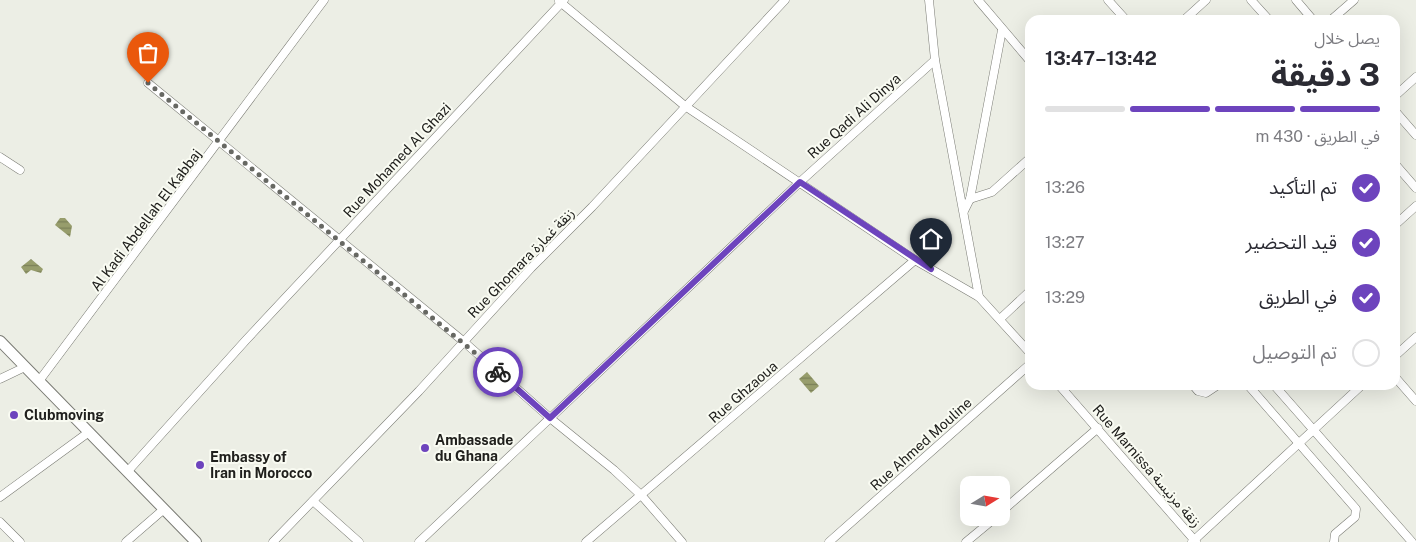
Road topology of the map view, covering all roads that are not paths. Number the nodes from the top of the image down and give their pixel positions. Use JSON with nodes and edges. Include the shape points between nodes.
{"nodes":[{"id":1,"x":324,"y":0,"type":"edge"},
{"id":2,"x":785,"y":0,"type":"edge"},
{"id":3,"x":929,"y":0,"type":"edge"},
{"id":4,"x":978,"y":0,"type":"edge"},
{"id":5,"x":1108,"y":0,"type":"edge"},
{"id":6,"x":1206,"y":0,"type":"edge"},
{"id":7,"x":1251,"y":0,"type":"edge"},
{"id":8,"x":1296,"y":0,"type":"edge"},
{"id":9,"x":1354,"y":0,"type":"edge"},
{"id":10,"x":561,"y":1,"type":"edge"},
{"id":11,"x":1122,"y":15,"type":"edge"},
{"id":12,"x":1190,"y":15,"type":"edge"},
{"id":13,"x":1264,"y":15,"type":"edge"},
{"id":14,"x":1309,"y":15,"type":"edge"},
{"id":15,"x":1338,"y":15,"type":"edge"},
{"id":16,"x":1002,"y":30,"type":"junction"},
{"id":17,"x":1025,"y":55,"type":"edge"},
{"id":18,"x":935,"y":60,"type":"junction"},
{"id":19,"x":1416,"y":77,"type":"edge"},
{"id":20,"x":148,"y":83,"type":"dead end"},
{"id":21,"x":1400,"y":91,"type":"edge"},
{"id":22,"x":685,"y":106,"type":"junction"},
{"id":23,"x":1400,"y":117,"type":"edge"},
{"id":24,"x":1416,"y":135,"type":"edge"},
{"id":25,"x":220,"y":142,"type":"junction"},
{"id":26,"x":0,"y":157,"type":"edge"},
{"id":27,"x":1025,"y":162,"type":"edge"},
{"id":28,"x":20,"y":170,"type":"dead end"},
{"id":29,"x":1400,"y":170,"type":"edge"},
{"id":30,"x":800,"y":182,"type":"junction"},
{"id":31,"x":1416,"y":188,"type":"edge"},
{"id":32,"x":970,"y":199,"type":"junction"},
{"id":33,"x":1416,"y":206,"type":"edge"},
{"id":34,"x":964,"y":211,"type":"junction"},
{"id":35,"x":1400,"y":220,"type":"edge"},
{"id":36,"x":339,"y":240,"type":"junction"},
{"id":37,"x":915,"y":260,"type":"junction"},
{"id":38,"x":1025,"y":296,"type":"edge"},
{"id":39,"x":979,"y":298,"type":"junction"},
{"id":40,"x":1000,"y":319,"type":"junction"},
{"id":41,"x":1416,"y":337,"type":"edge"},
{"id":42,"x":0,"y":341,"type":"edge"},
{"id":43,"x":464,"y":341,"type":"junction"},
{"id":44,"x":1025,"y":347,"type":"edge"},
{"id":45,"x":1400,"y":351,"type":"edge"},
{"id":46,"x":25,"y":367,"type":"junction"},
{"id":47,"x":1025,"y":368,"type":"edge"},
{"id":48,"x":0,"y":379,"type":"edge"},
{"id":49,"x":39,"y":382,"type":"junction"},
{"id":50,"x":1400,"y":384,"type":"edge"},
{"id":51,"x":1064,"y":390,"type":"edge"},
{"id":52,"x":1198,"y":390,"type":"edge"},
{"id":53,"x":1210,"y":390,"type":"edge"},
{"id":54,"x":1252,"y":390,"type":"edge"},
{"id":55,"x":1278,"y":390,"type":"edge"},
{"id":56,"x":1356,"y":390,"type":"edge"},
{"id":57,"x":1416,"y":402,"type":"edge"},
{"id":58,"x":550,"y":418,"type":"junction"},
{"id":59,"x":1098,"y":428,"type":"junction"},
{"id":60,"x":1312,"y":429,"type":"junction"},
{"id":61,"x":89,"y":432,"type":"junction"},
{"id":62,"x":1298,"y":443,"type":"junction"},
{"id":63,"x":128,"y":471,"type":"junction"},
{"id":64,"x":642,"y":496,"type":"junction"},
{"id":65,"x":0,"y":497,"type":"edge"},
{"id":66,"x":312,"y":501,"type":"junction"},
{"id":67,"x":1010,"y":504,"type":"edge"},
{"id":68,"x":164,"y":509,"type":"junction"},
{"id":69,"x":0,"y":522,"type":"edge"},
{"id":70,"x":985,"y":526,"type":"edge"},
{"id":71,"x":1194,"y":541,"type":"edge"},
{"id":72,"x":20,"y":542,"type":"edge"},
{"id":73,"x":126,"y":542,"type":"edge"},
{"id":74,"x":196,"y":542,"type":"edge"},
{"id":75,"x":273,"y":542,"type":"edge"},
{"id":76,"x":359,"y":542,"type":"edge"},
{"id":77,"x":419,"y":542,"type":"edge"},
{"id":78,"x":586,"y":542,"type":"edge"},
{"id":79,"x":682,"y":542,"type":"edge"},
{"id":80,"x":829,"y":542,"type":"edge"},
{"id":81,"x":966,"y":542,"type":"edge"},
{"id":82,"x":1334,"y":542,"type":"edge"},
{"id":83,"x":1412,"y":542,"type":"edge"}],
"edges":[{"from":1,"to":25,"type":"street","name":"Al Kadi Abdellah El Kabbaj"},
{"from":2,"to":22,"type":"street","name":"Rue Ghomara زنقة غمارة"},
{"from":3,"to":18,"type":"street"},
{"from":4,"to":16,"type":"street"},
{"from":5,"to":11,"type":"street"},
{"from":6,"to":12,"type":"street"},
{"from":7,"to":13,"type":"street"},
{"from":8,"to":14,"type":"street"},
{"from":9,"to":15,"type":"street"},
{"from":10,"to":22,"type":"street"},
{"from":10,"to":36,"type":"street","name":"Rue Mohamed Al Ghazi"},
{"from":16,"to":17,"type":"street"},
{"from":16,"to":32,"type":"street"},
{"from":18,"to":30,"type":"street","name":"Rue Qadi Ali Dinya"},
{"from":18,"to":34,"type":"street"},
{"from":19,"to":21,"type":"street"},
{"from":20,"to":25,"type":"street"},
{"from":22,"to":30,"type":"street"},
{"from":22,"to":43,"type":"street","name":"Rue Ghomara زنقة غمارة"},
{"from":23,"to":24,"type":"street"},
{"from":25,"to":36,"type":"street"},
{"from":25,"to":49,"type":"street","name":"Al Kadi Abdellah El Kabbaj"},
{"from":26,"to":28,"type":"street"},
{"from":27,"to":32,"type":"street","via":[[992,192]]},
{"from":29,"to":31,"type":"street"},
{"from":30,"to":37,"type":"street"},
{"from":30,"to":58,"type":"street","name":"Rue Qadi Ali Dinya"},
{"from":32,"to":34,"type":"street"},
{"from":33,"to":35,"type":"street"},
{"from":34,"to":39,"type":"street"},
{"from":36,"to":43,"type":"street"},
{"from":36,"to":63,"type":"street","name":"Rue Mohamed Al Ghazi"},
{"from":37,"to":39,"type":"street"},
{"from":37,"to":64,"type":"street","name":"Rue Ghzaoua"},
{"from":38,"to":40,"type":"street"},
{"from":39,"to":40,"type":"street"},
{"from":40,"to":44,"type":"street"},
{"from":41,"to":45,"type":"street"},
{"from":42,"to":46,"type":"main road"},
{"from":43,"to":58,"type":"street"},
{"from":43,"to":66,"type":"street","name":"Rue Ghomara زنقة غمارة"},
{"from":46,"to":48,"type":"street"},
{"from":46,"to":49,"type":"main road"},
{"from":47,"to":80,"type":"street","name":"Rue Ahmed Mouline"},
{"from":49,"to":61,"type":"main road"},
{"from":50,"to":57,"type":"street"},
{"from":51,"to":59,"type":"street","name":"Rue Marnissa زنقة مرنيسة"},
{"from":52,"to":53,"type":"street","via":[[1206,393]]},
{"from":54,"to":62,"type":"street"},
{"from":55,"to":60,"type":"street"},
{"from":56,"to":60,"type":"street"},
{"from":58,"to":64,"type":"street"},
{"from":58,"to":77,"type":"street","name":"Rue Qadi Ali Dinya"},
{"from":59,"to":67,"type":"street"},
{"from":59,"to":71,"type":"street","name":"Rue Marnissa زنقة مرنيسة"},
{"from":60,"to":62,"type":"street"},
{"from":60,"to":83,"type":"street"},
{"from":61,"to":63,"type":"main road"},
{"from":61,"to":65,"type":"street"},
{"from":62,"to":71,"type":"street"},
{"from":62,"to":82,"type":"street","via":[[1356,509],[1355,517],[1335,534]]},
{"from":63,"to":68,"type":"main road"},
{"from":64,"to":78,"type":"street","name":"Rue Ghzaoua"},
{"from":64,"to":79,"type":"street"},
{"from":66,"to":75,"type":"street","name":"Rue Ghomara زنقة غمارة"},
{"from":66,"to":76,"type":"street"},
{"from":68,"to":73,"type":"street"},
{"from":68,"to":74,"type":"main road"},
{"from":69,"to":72,"type":"street"},
{"from":70,"to":81,"type":"street"}]}
